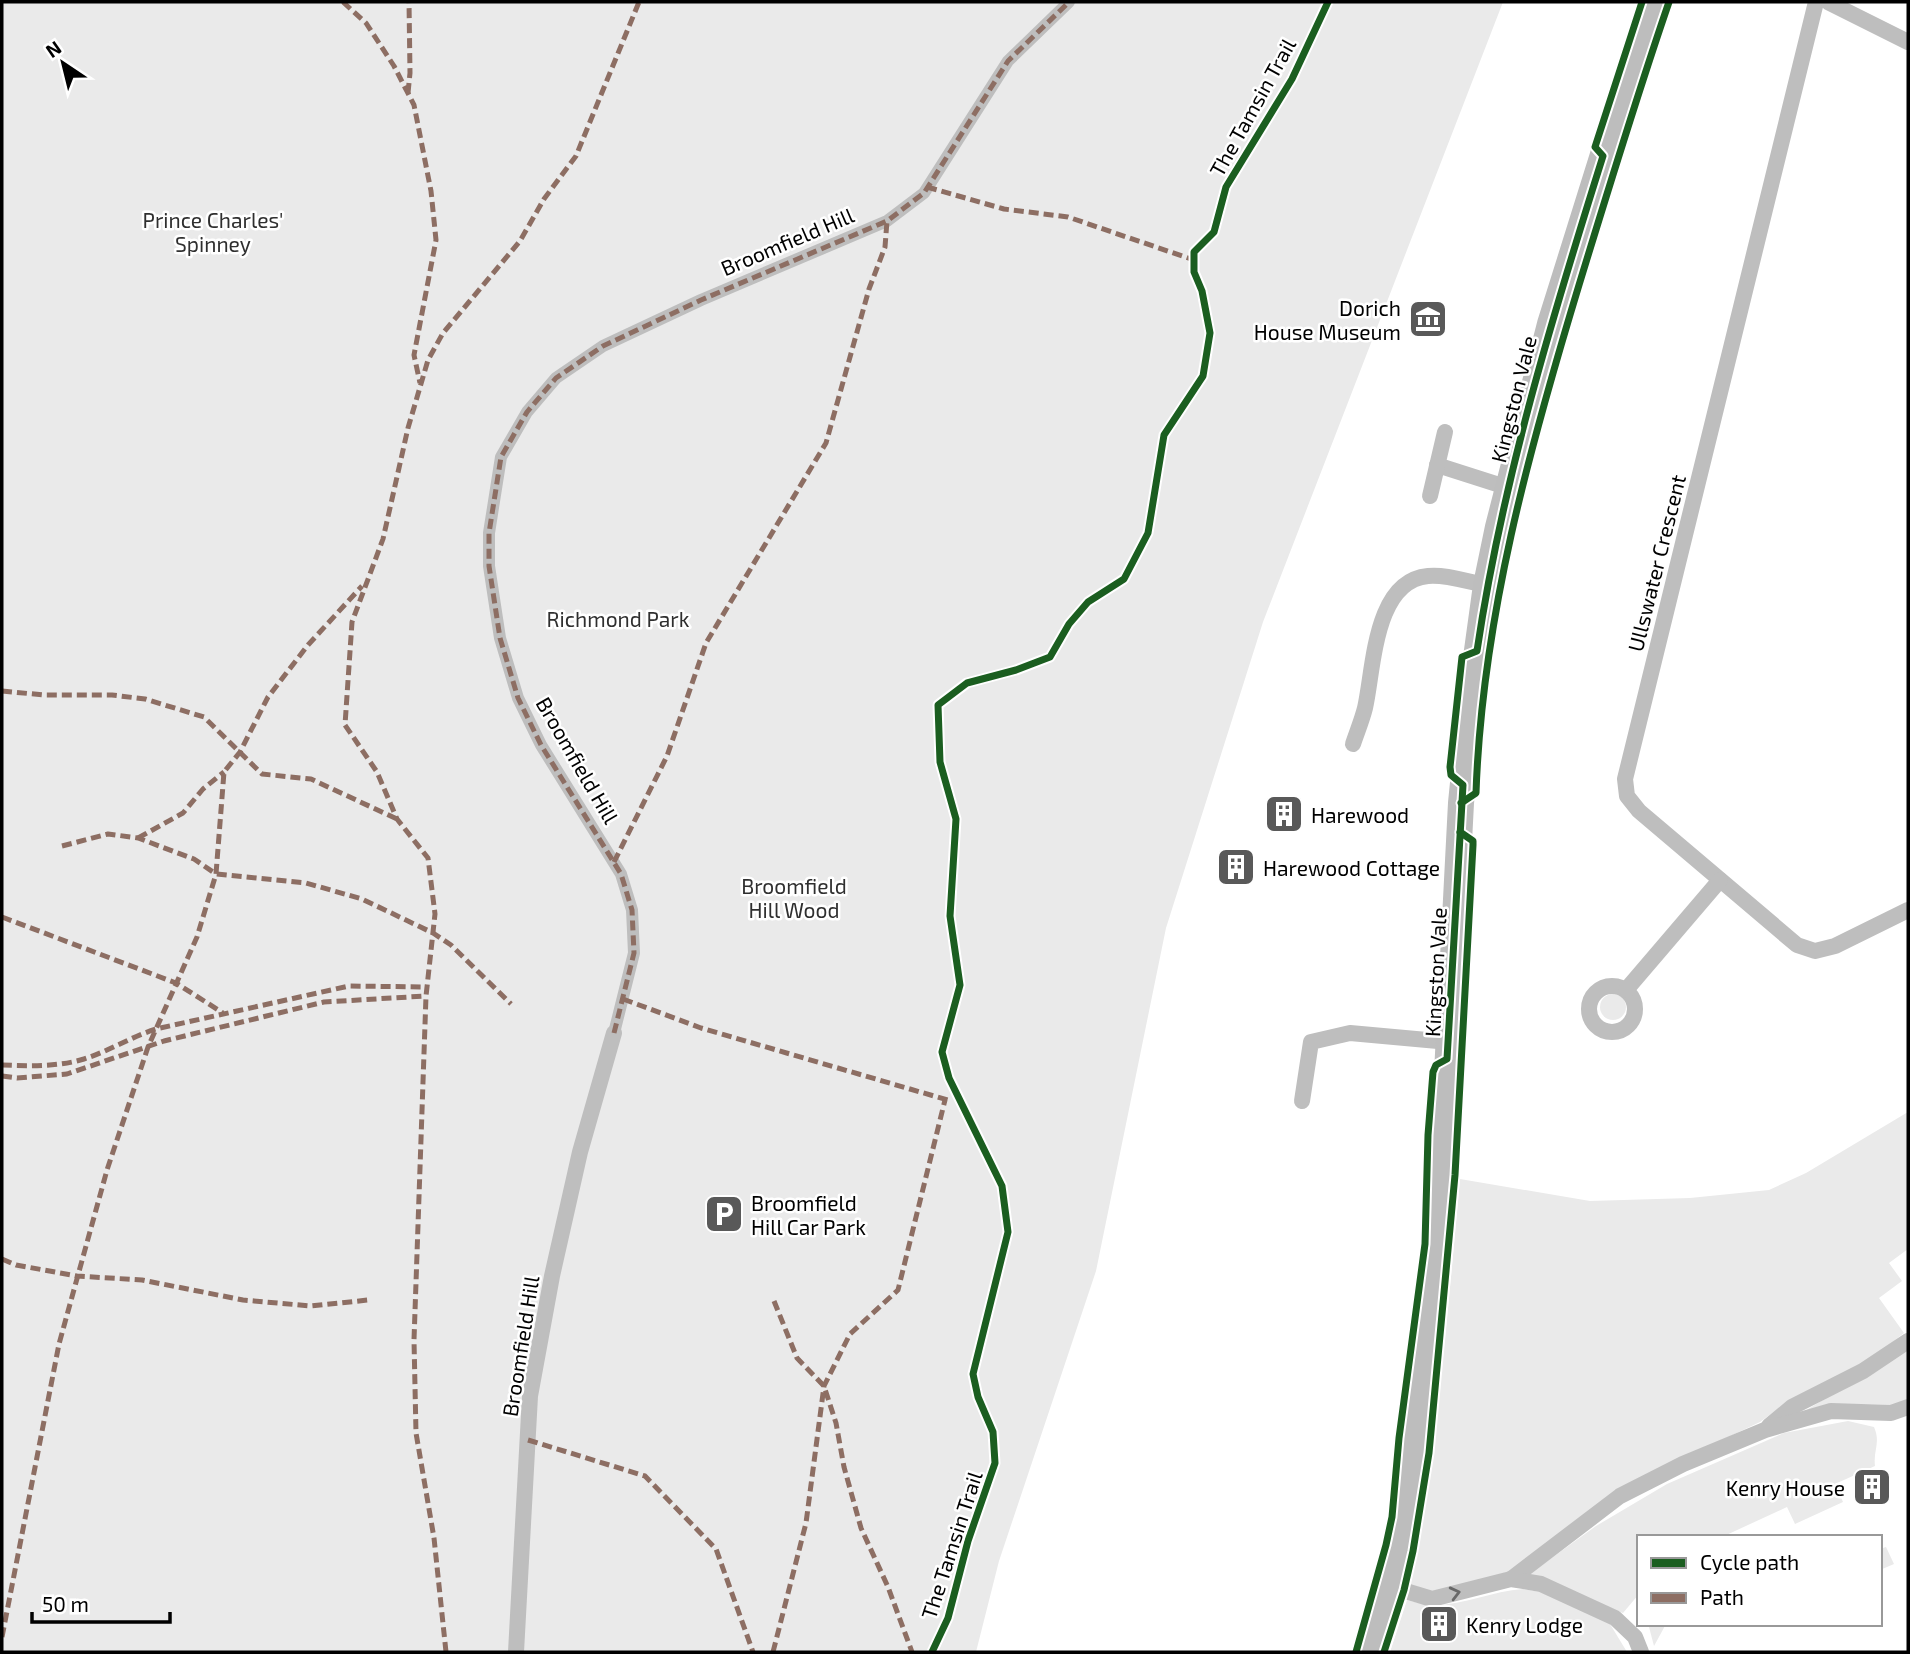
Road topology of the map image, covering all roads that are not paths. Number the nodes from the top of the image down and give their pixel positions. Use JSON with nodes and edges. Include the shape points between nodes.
{"nodes":[{"id":1,"x":1069,"y":2,"type":"edge"},
{"id":2,"x":1654,"y":2,"type":"edge"},
{"id":3,"x":1816,"y":2,"type":"edge"},
{"id":4,"x":1828,"y":2,"type":"edge"},
{"id":5,"x":1908,"y":42,"type":"edge"},
{"id":6,"x":1445,"y":432,"type":"dead end"},
{"id":7,"x":1437,"y":465,"type":"junction"},
{"id":8,"x":1508,"y":488,"type":"junction"},
{"id":9,"x":1430,"y":496,"type":"dead end"},
{"id":10,"x":1486,"y":585,"type":"junction"},
{"id":11,"x":1353,"y":744,"type":"dead end"},
{"id":12,"x":1720,"y":880,"type":"junction"},
{"id":13,"x":1908,"y":910,"type":"edge"},
{"id":14,"x":1626,"y":990,"type":"dead end"},
{"id":15,"x":614,"y":1033,"type":"joint"},
{"id":16,"x":1448,"y":1050,"type":"junction"},
{"id":17,"x":1302,"y":1101,"type":"dead end"},
{"id":18,"x":1908,"y":1341,"type":"edge"},
{"id":19,"x":1908,"y":1407,"type":"edge"},
{"id":20,"x":1765,"y":1430,"type":"junction"},
{"id":21,"x":1511,"y":1579,"type":"junction"},
{"id":22,"x":1389,"y":1586,"type":"junction"},
{"id":23,"x":516,"y":1652,"type":"edge"},
{"id":24,"x":1368,"y":1652,"type":"edge"},
{"id":25,"x":1640,"y":1652,"type":"edge"}],
"edges":[{"from":1,"to":15,"type":"street","name":"Broomfield Hill","via":[[1009,61],[923,193],[887,220],[603,346],[556,378],[527,412],[501,457],[489,533],[500,638],[518,698],[541,745],[621,874],[632,910],[634,953]]},
{"from":2,"to":8,"type":"main road","name":"Kingston Vale","via":[[1550,324]]},
{"from":3,"to":12,"type":"street","name":"Ullswater Crescent","via":[[1625,779],[1627,796],[1639,811]]},
{"from":4,"to":5,"type":"street"},
{"from":6,"to":7,"type":"street"},
{"from":7,"to":8,"type":"street"},
{"from":7,"to":9,"type":"street"},
{"from":8,"to":10,"type":"main road","name":"Kingston Vale"},
{"from":10,"to":11,"type":"street","via":[[1429,576],[1401,587],[1384,618]]},
{"from":10,"to":16,"type":"main road","name":"Kingston Vale","via":[[1460,818]]},
{"from":12,"to":13,"type":"street","name":"Ullswater Crescent","via":[[1797,945],[1815,951]]},
{"from":12,"to":14,"type":"street"},
{"from":15,"to":23,"type":"street","name":"Broomfield Hill","via":[[580,1152],[530,1396]]},
{"from":16,"to":17,"type":"street","via":[[1350,1032],[1311,1042]]},
{"from":16,"to":22,"type":"main road","name":"Kingston Vale","via":[[1420,1406],[1406,1520]]},
{"from":18,"to":20,"type":"street","via":[[1792,1408]]},
{"from":19,"to":20,"type":"street","via":[[1891,1413],[1831,1411]]},
{"from":20,"to":21,"type":"street","via":[[1620,1496]]},
{"from":22,"to":21,"type":"street","one_way":true,"via":[[1432,1599]]},
{"from":21,"to":25,"type":"street","via":[[1541,1584],[1615,1618],[1634,1637]]},
{"from":22,"to":24,"type":"main road","name":"Kingston Vale"}]}
